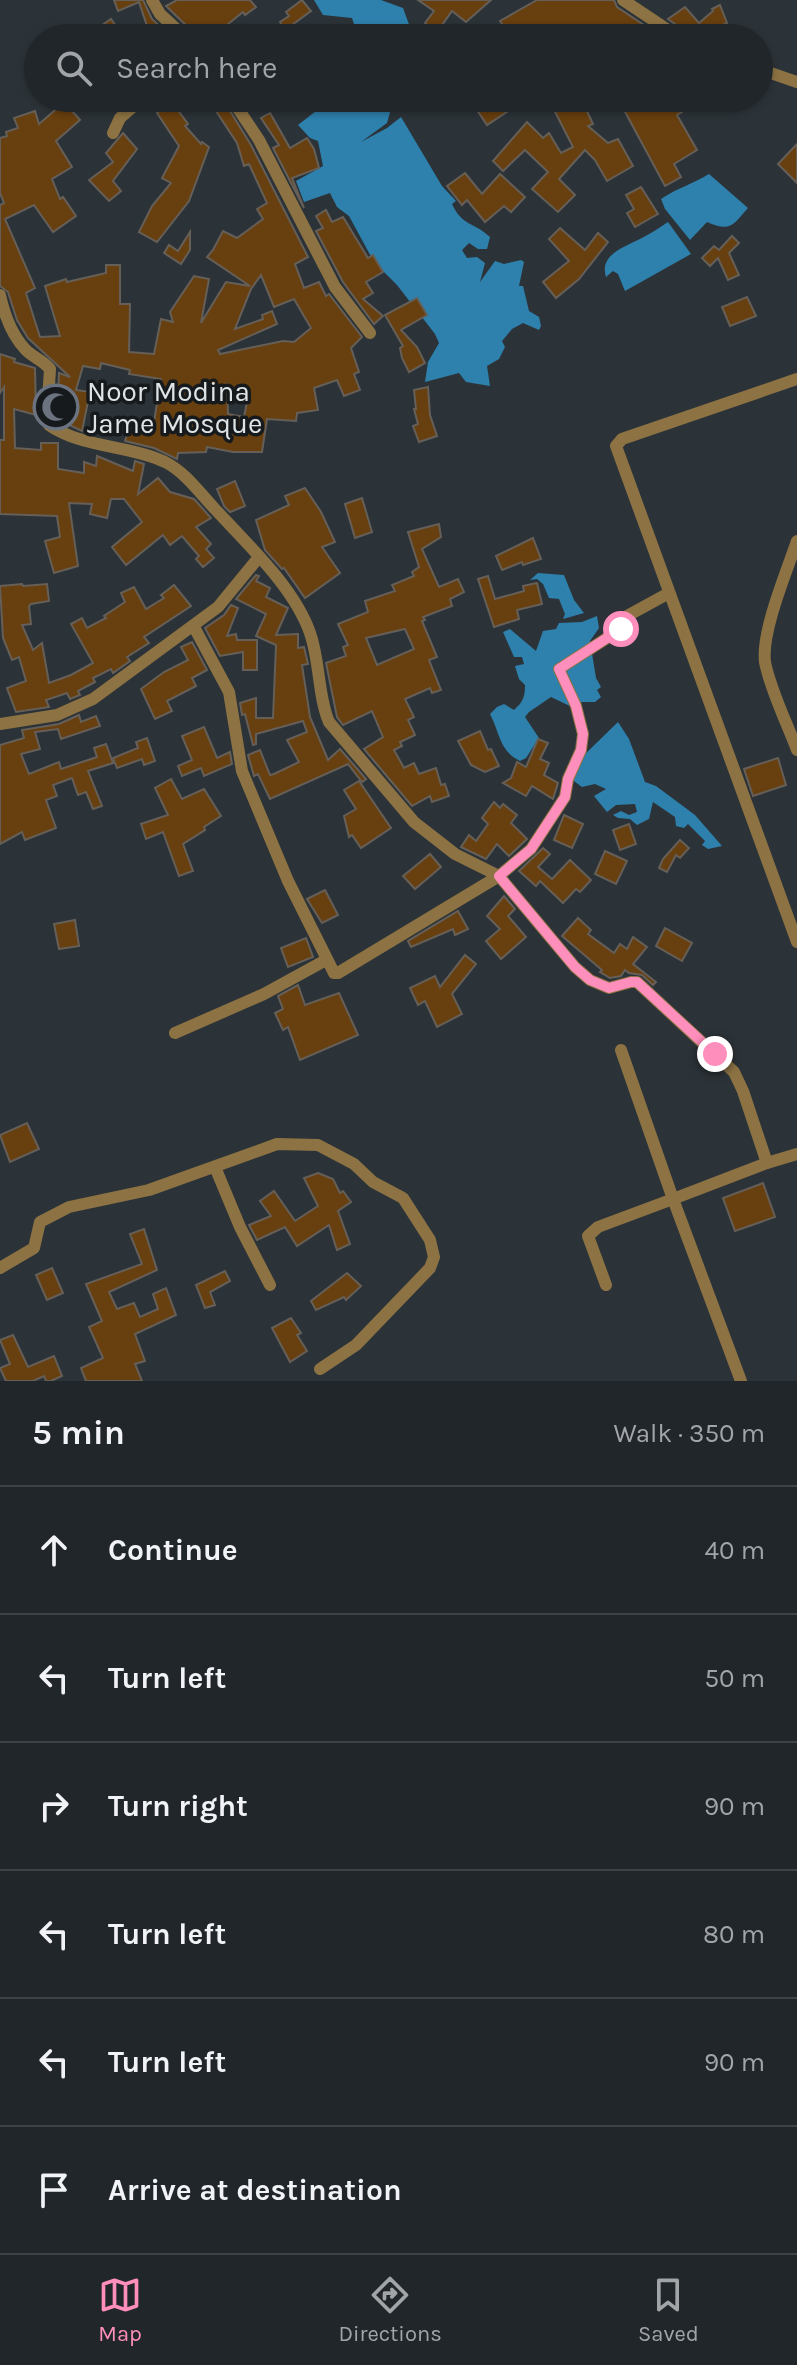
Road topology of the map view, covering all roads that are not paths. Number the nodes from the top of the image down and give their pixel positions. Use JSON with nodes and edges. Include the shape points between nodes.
{"nodes":[{"id":1,"x":152,"y":0,"type":"edge"},
{"id":2,"x":623,"y":0,"type":"edge"},
{"id":3,"x":171,"y":24,"type":"edge"},
{"id":4,"x":659,"y":24,"type":"edge"},
{"id":5,"x":773,"y":74,"type":"edge"},
{"id":6,"x":797,"y":82,"type":"edge"},
{"id":7,"x":127,"y":112,"type":"edge"},
{"id":8,"x":240,"y":112,"type":"edge"},
{"id":9,"x":113,"y":133,"type":"dead end"},
{"id":10,"x":0,"y":295,"type":"edge"},
{"id":11,"x":370,"y":333,"type":"dead end"},
{"id":12,"x":797,"y":379,"type":"edge"},
{"id":13,"x":797,"y":543,"type":"edge"},
{"id":14,"x":259,"y":557,"type":"junction"},
{"id":15,"x":669,"y":593,"type":"junction"},
{"id":16,"x":194,"y":627,"type":"junction"},
{"id":17,"x":0,"y":724,"type":"edge"},
{"id":18,"x":797,"y":750,"type":"edge"},
{"id":19,"x":499,"y":876,"type":"junction"},
{"id":20,"x":797,"y":942,"type":"edge"},
{"id":21,"x":326,"y":960,"type":"junction"},
{"id":22,"x":175,"y":1033,"type":"dead end"},
{"id":23,"x":621,"y":1050,"type":"dead end"},
{"id":24,"x":797,"y":1154,"type":"edge"},
{"id":25,"x":767,"y":1163,"type":"junction"},
{"id":26,"x":215,"y":1167,"type":"junction"},
{"id":27,"x":673,"y":1199,"type":"junction"},
{"id":28,"x":0,"y":1268,"type":"edge"},
{"id":29,"x":270,"y":1285,"type":"dead end"},
{"id":30,"x":606,"y":1285,"type":"dead end"},
{"id":31,"x":320,"y":1369,"type":"dead end"},
{"id":32,"x":741,"y":1381,"type":"edge"}],
"edges":[{"from":1,"to":3,"type":"street"},
{"from":2,"to":4,"type":"street"},
{"from":5,"to":6,"type":"street"},
{"from":7,"to":9,"type":"street"},
{"from":8,"to":11,"type":"street","via":[[335,287]]},
{"from":10,"to":14,"type":"street","via":[[17,338],[50,369],[49,425],[73,437],[165,462]]},
{"from":12,"to":15,"type":"street","via":[[618,442]]},
{"from":13,"to":18,"type":"street","via":[[765,651]]},
{"from":14,"to":16,"type":"street"},
{"from":14,"to":19,"type":"street","via":[[304,617],[329,722],[414,822],[455,854]]},
{"from":15,"to":19,"type":"street","via":[[630,613],[621,629],[559,669],[576,706],[581,750],[565,797],[531,849]]},
{"from":15,"to":20,"type":"street"},
{"from":16,"to":17,"type":"street","via":[[93,699],[57,715]]},
{"from":16,"to":21,"type":"street","via":[[229,692],[242,771]]},
{"from":19,"to":21,"type":"street","via":[[338,973]]},
{"from":19,"to":25,"type":"street","via":[[590,980],[609,988],[637,982],[734,1072]]},
{"from":21,"to":22,"type":"street"},
{"from":23,"to":27,"type":"street"},
{"from":24,"to":25,"type":"street"},
{"from":25,"to":27,"type":"street"},
{"from":26,"to":28,"type":"street","via":[[149,1190],[69,1207],[40,1222],[34,1248]]},
{"from":26,"to":29,"type":"street"},
{"from":26,"to":31,"type":"street","via":[[277,1144],[318,1145],[403,1198],[430,1240],[430,1268],[356,1345]]},
{"from":27,"to":30,"type":"street","via":[[598,1227],[588,1236]]},
{"from":27,"to":32,"type":"street"}]}
